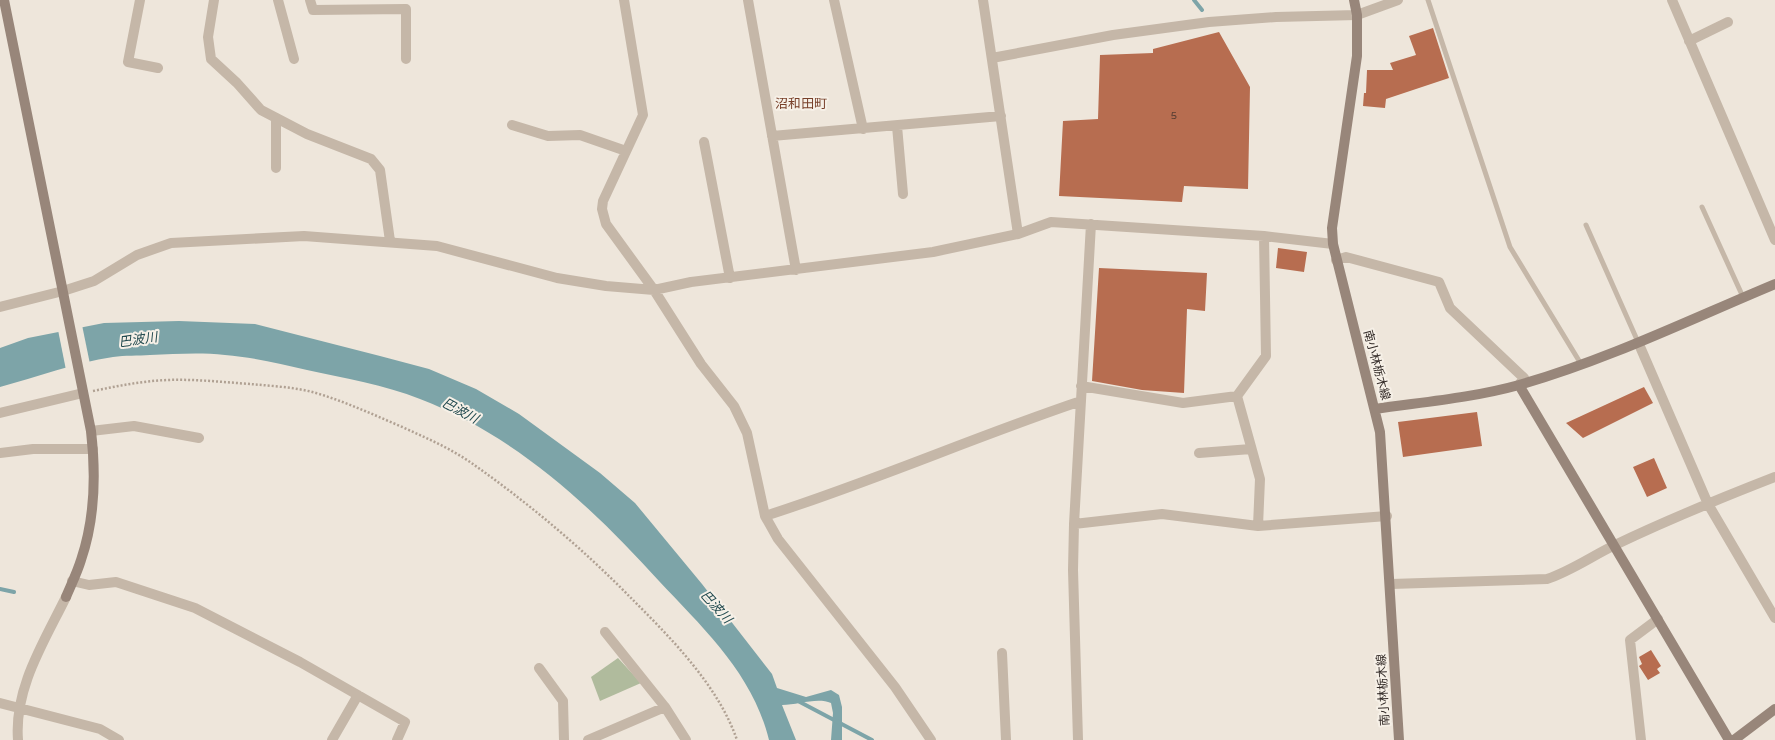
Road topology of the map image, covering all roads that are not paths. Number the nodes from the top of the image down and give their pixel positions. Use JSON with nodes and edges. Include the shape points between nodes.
{"nodes":[{"id":1,"x":4,"y":0,"type":"edge"},
{"id":2,"x":140,"y":0,"type":"edge"},
{"id":3,"x":216,"y":0,"type":"edge"},
{"id":4,"x":278,"y":0,"type":"edge"},
{"id":5,"x":310,"y":0,"type":"edge"},
{"id":6,"x":624,"y":0,"type":"edge"},
{"id":7,"x":748,"y":0,"type":"edge"},
{"id":8,"x":834,"y":0,"type":"edge"},
{"id":9,"x":983,"y":0,"type":"edge"},
{"id":10,"x":1354,"y":0,"type":"edge"},
{"id":11,"x":1398,"y":0,"type":"edge"},
{"id":12,"x":1428,"y":0,"type":"edge"},
{"id":13,"x":1672,"y":0,"type":"edge"},
{"id":14,"x":1357,"y":15,"type":"junction"},
{"id":15,"x":1728,"y":22,"type":"dead end"},
{"id":16,"x":1689,"y":41,"type":"junction"},
{"id":17,"x":406,"y":58,"type":"dead end"},
{"id":18,"x":992,"y":58,"type":"junction"},
{"id":19,"x":294,"y":59,"type":"dead end"},
{"id":20,"x":158,"y":68,"type":"dead end"},
{"id":21,"x":1001,"y":116,"type":"junction"},
{"id":22,"x":276,"y":118,"type":"junction"},
{"id":23,"x":512,"y":125,"type":"dead end"},
{"id":24,"x":897,"y":126,"type":"junction"},
{"id":25,"x":863,"y":129,"type":"junction"},
{"id":26,"x":772,"y":136,"type":"junction"},
{"id":27,"x":704,"y":142,"type":"dead end"},
{"id":28,"x":626,"y":151,"type":"junction"},
{"id":29,"x":276,"y":168,"type":"dead end"},
{"id":30,"x":903,"y":194,"type":"dead end"},
{"id":31,"x":1702,"y":207,"type":"dead end"},
{"id":32,"x":1091,"y":224,"type":"junction"},
{"id":33,"x":1586,"y":225,"type":"dead end"},
{"id":34,"x":1018,"y":234,"type":"junction"},
{"id":35,"x":1264,"y":236,"type":"junction"},
{"id":36,"x":1775,"y":240,"type":"edge"},
{"id":37,"x":390,"y":241,"type":"junction"},
{"id":38,"x":1333,"y":244,"type":"junction"},
{"id":39,"x":1336,"y":260,"type":"junction"},
{"id":40,"x":796,"y":270,"type":"junction"},
{"id":41,"x":730,"y":278,"type":"junction"},
{"id":42,"x":1775,"y":284,"type":"edge"},
{"id":43,"x":654,"y":290,"type":"junction"},
{"id":44,"x":63,"y":291,"type":"junction"},
{"id":45,"x":1743,"y":297,"type":"junction"},
{"id":46,"x":0,"y":307,"type":"edge"},
{"id":47,"x":1638,"y":342,"type":"junction"},
{"id":48,"x":1581,"y":364,"type":"junction"},
{"id":49,"x":1519,"y":385,"type":"junction"},
{"id":50,"x":1081,"y":386,"type":"junction"},
{"id":51,"x":82,"y":388,"type":"junction"},
{"id":52,"x":1237,"y":396,"type":"junction"},
{"id":53,"x":1080,"y":402,"type":"junction"},
{"id":54,"x":1376,"y":409,"type":"junction"},
{"id":55,"x":0,"y":413,"type":"edge"},
{"id":56,"x":91,"y":431,"type":"junction"},
{"id":57,"x":199,"y":438,"type":"dead end"},
{"id":58,"x":93,"y":449,"type":"junction"},
{"id":59,"x":1251,"y":449,"type":"junction"},
{"id":60,"x":1199,"y":453,"type":"dead end"},
{"id":61,"x":0,"y":454,"type":"edge"},
{"id":62,"x":1775,"y":477,"type":"edge"},
{"id":63,"x":1708,"y":504,"type":"junction"},
{"id":64,"x":765,"y":516,"type":"junction"},
{"id":65,"x":1387,"y":516,"type":"junction"},
{"id":66,"x":1074,"y":524,"type":"junction"},
{"id":67,"x":1258,"y":526,"type":"junction"},
{"id":68,"x":1614,"y":545,"type":"junction"},
{"id":69,"x":72,"y":581,"type":"junction"},
{"id":70,"x":1391,"y":584,"type":"junction"},
{"id":71,"x":1775,"y":618,"type":"edge"},
{"id":72,"x":1658,"y":619,"type":"junction"},
{"id":73,"x":605,"y":632,"type":"dead end"},
{"id":74,"x":1002,"y":653,"type":"dead end"},
{"id":75,"x":539,"y":668,"type":"dead end"},
{"id":76,"x":358,"y":695,"type":"junction"},
{"id":77,"x":0,"y":703,"type":"edge"},
{"id":78,"x":19,"y":707,"type":"junction"},
{"id":79,"x":665,"y":707,"type":"junction"},
{"id":80,"x":1775,"y":709,"type":"edge"},
{"id":81,"x":18,"y":740,"type":"edge"},
{"id":82,"x":119,"y":740,"type":"edge"},
{"id":83,"x":332,"y":740,"type":"edge"},
{"id":84,"x":397,"y":740,"type":"edge"},
{"id":85,"x":564,"y":740,"type":"edge"},
{"id":86,"x":588,"y":740,"type":"edge"},
{"id":87,"x":686,"y":740,"type":"edge"},
{"id":88,"x":931,"y":740,"type":"edge"},
{"id":89,"x":1006,"y":740,"type":"edge"},
{"id":90,"x":1078,"y":740,"type":"edge"},
{"id":91,"x":1399,"y":740,"type":"edge"},
{"id":92,"x":1641,"y":740,"type":"edge"},
{"id":93,"x":1729,"y":740,"type":"edge"},
{"id":94,"x":1734,"y":740,"type":"edge"}],
"edges":[{"from":1,"to":44,"type":"street"},
{"from":2,"to":20,"type":"street","via":[[128,62]]},
{"from":3,"to":22,"type":"street","via":[[208,37],[211,60],[261,110]]},
{"from":4,"to":19,"type":"street"},
{"from":5,"to":17,"type":"street","via":[[313,10],[406,9]]},
{"from":6,"to":28,"type":"street","via":[[643,115]]},
{"from":7,"to":26,"type":"street"},
{"from":8,"to":25,"type":"street"},
{"from":9,"to":18,"type":"street"},
{"from":10,"to":14,"type":"street","name":"南小林栃木線"},
{"from":11,"to":14,"type":"street"},
{"from":12,"to":48,"type":"lane","via":[[1510,247]]},
{"from":13,"to":16,"type":"street"},
{"from":14,"to":18,"type":"street","via":[[1209,22],[1113,35]]},
{"from":14,"to":38,"type":"street","name":"南小林栃木線","via":[[1357,56],[1332,228]]},
{"from":15,"to":16,"type":"street"},
{"from":16,"to":36,"type":"street"},
{"from":18,"to":21,"type":"street"},
{"from":21,"to":24,"type":"street"},
{"from":21,"to":34,"type":"street"},
{"from":22,"to":29,"type":"street"},
{"from":22,"to":37,"type":"street","via":[[307,134],[371,159],[380,170]]},
{"from":23,"to":28,"type":"street","via":[[548,136],[580,135]]},
{"from":24,"to":25,"type":"street"},
{"from":24,"to":30,"type":"street"},
{"from":25,"to":26,"type":"street"},
{"from":26,"to":40,"type":"street"},
{"from":27,"to":41,"type":"street"},
{"from":28,"to":43,"type":"street","via":[[603,201],[602,209],[606,224]]},
{"from":31,"to":45,"type":"lane"},
{"from":32,"to":34,"type":"street","via":[[1051,222]]},
{"from":32,"to":35,"type":"street"},
{"from":32,"to":50,"type":"street"},
{"from":33,"to":47,"type":"lane"},
{"from":34,"to":40,"type":"street","via":[[933,252]]},
{"from":35,"to":38,"type":"street"},
{"from":35,"to":52,"type":"street","via":[[1266,356]]},
{"from":37,"to":43,"type":"street","via":[[437,246],[557,278]]},
{"from":37,"to":44,"type":"street","via":[[304,236],[171,243],[137,254],[94,281]]},
{"from":38,"to":39,"type":"street","name":"南小林栃木線"},
{"from":39,"to":49,"type":"street","via":[[1346,256],[1438,282],[1450,308],[1524,378]]},
{"from":39,"to":54,"type":"street","name":"南小林栃木線"},
{"from":40,"to":41,"type":"street"},
{"from":41,"to":43,"type":"street","via":[[691,282]]},
{"from":42,"to":45,"type":"street"},
{"from":43,"to":64,"type":"street","via":[[701,364],[734,406],[747,433]]},
{"from":44,"to":46,"type":"street"},
{"from":44,"to":51,"type":"street"},
{"from":45,"to":47,"type":"street"},
{"from":47,"to":48,"type":"street"},
{"from":47,"to":63,"type":"street"},
{"from":48,"to":49,"type":"street"},
{"from":49,"to":54,"type":"street"},
{"from":49,"to":68,"type":"street"},
{"from":50,"to":52,"type":"street","via":[[1183,403]]},
{"from":50,"to":53,"type":"street"},
{"from":51,"to":55,"type":"street"},
{"from":51,"to":56,"type":"street"},
{"from":52,"to":59,"type":"street"},
{"from":53,"to":64,"type":"street","via":[[1038,415],[817,499]]},
{"from":53,"to":66,"type":"street"},
{"from":54,"to":65,"type":"street","name":"南小林栃木線"},
{"from":56,"to":57,"type":"street","via":[[134,426]]},
{"from":56,"to":58,"type":"street"},
{"from":58,"to":61,"type":"street","via":[[33,449]]},
{"from":58,"to":69,"type":"street","via":[[93,493],[89,526],[81,559]]},
{"from":59,"to":60,"type":"street"},
{"from":59,"to":67,"type":"street","via":[[1260,478]]},
{"from":62,"to":63,"type":"street"},
{"from":63,"to":68,"type":"street"},
{"from":63,"to":71,"type":"street"},
{"from":64,"to":88,"type":"street","via":[[778,539],[895,687]]},
{"from":65,"to":67,"type":"street"},
{"from":65,"to":70,"type":"street","name":"南小林栃木線"},
{"from":66,"to":67,"type":"street","via":[[1162,514]]},
{"from":66,"to":90,"type":"street"},
{"from":68,"to":70,"type":"street","via":[[1560,575],[1547,579]]},
{"from":68,"to":72,"type":"street"},
{"from":69,"to":76,"type":"street","via":[[89,585],[116,582],[195,608]]},
{"from":69,"to":78,"type":"street","via":[[24,686]]},
{"from":70,"to":91,"type":"street","name":"南小林栃木線"},
{"from":72,"to":92,"type":"street","via":[[1630,640]]},
{"from":72,"to":93,"type":"street"},
{"from":73,"to":79,"type":"street"},
{"from":74,"to":89,"type":"street"},
{"from":75,"to":85,"type":"street","via":[[563,701]]},
{"from":76,"to":83,"type":"street"},
{"from":76,"to":84,"type":"street","via":[[405,722]]},
{"from":77,"to":78,"type":"street"},
{"from":78,"to":81,"type":"street"},
{"from":78,"to":82,"type":"street","via":[[100,729]]},
{"from":79,"to":86,"type":"street"},
{"from":79,"to":87,"type":"street"},
{"from":80,"to":94,"type":"street"}]}
